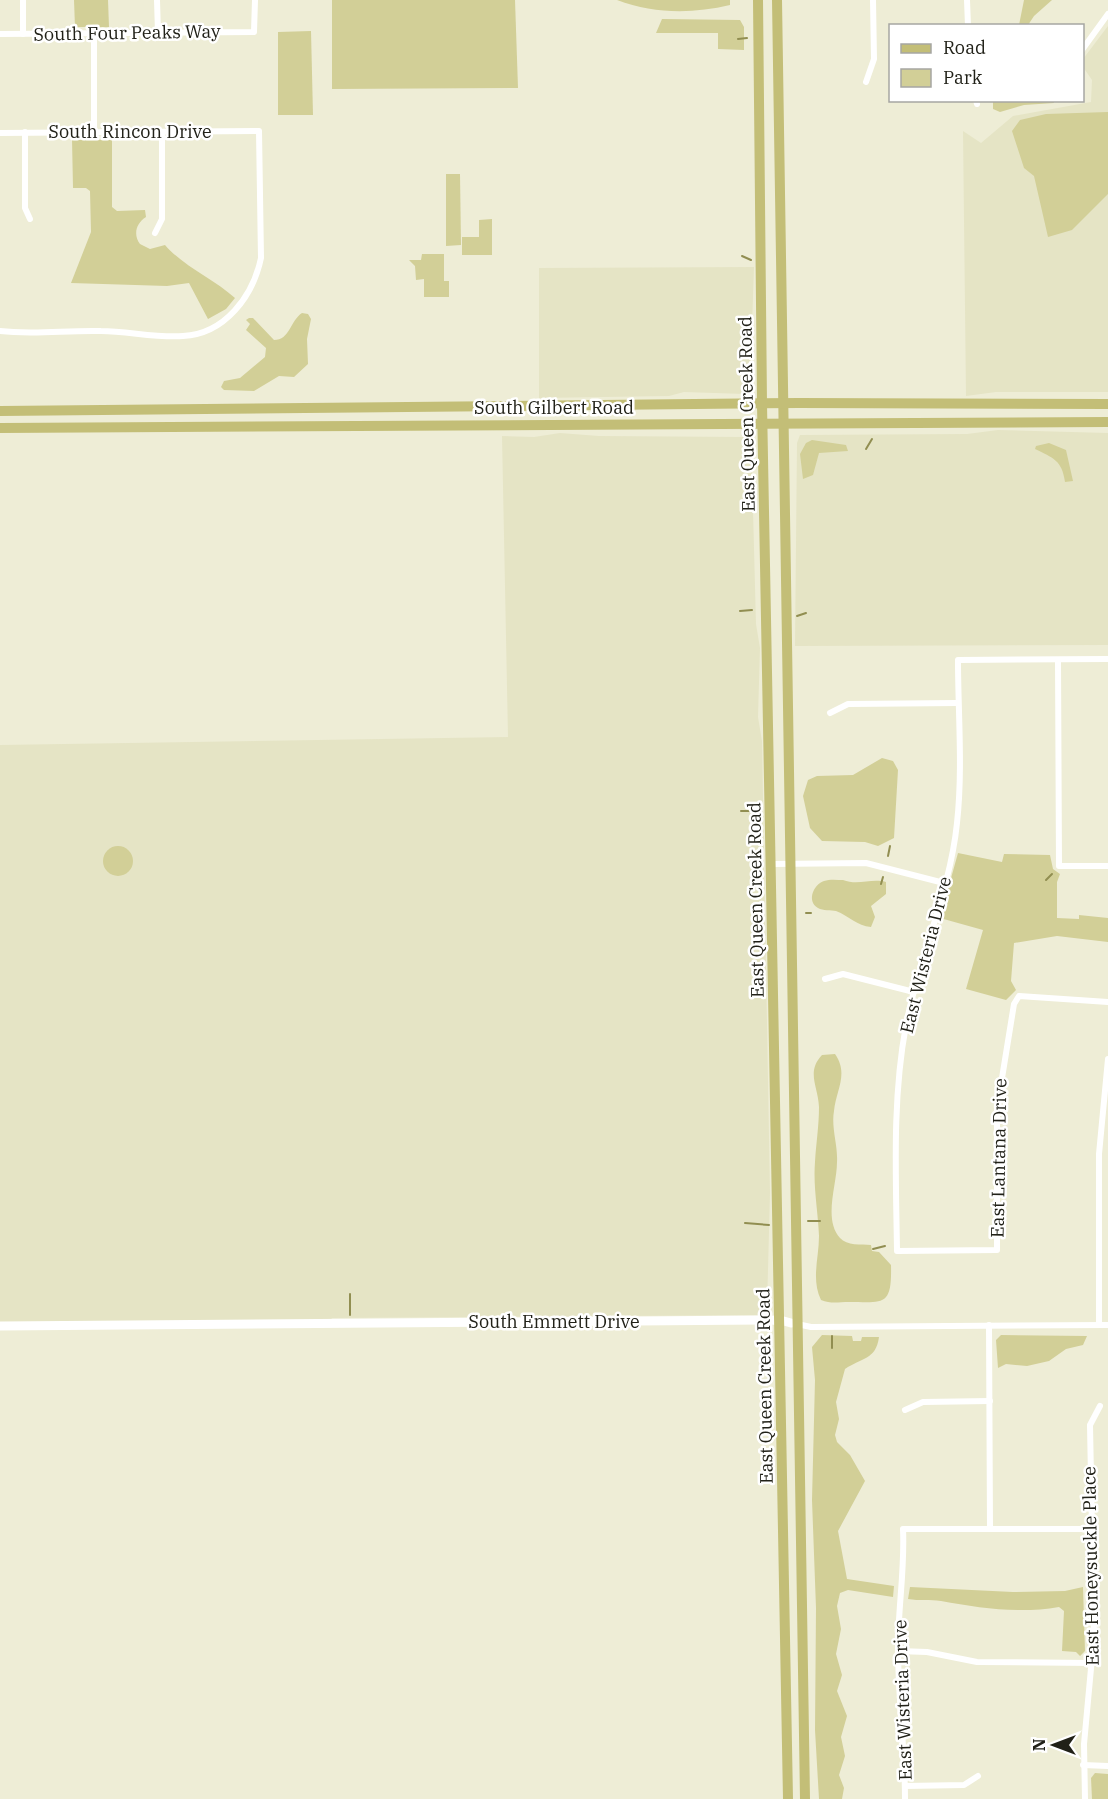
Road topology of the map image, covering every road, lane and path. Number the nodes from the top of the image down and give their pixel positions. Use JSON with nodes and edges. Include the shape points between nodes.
{"nodes":[{"id":1,"x":23,"y":0,"type":"edge"},
{"id":2,"x":157,"y":0,"type":"edge"},
{"id":3,"x":255,"y":0,"type":"edge"},
{"id":4,"x":758,"y":0,"type":"edge"},
{"id":5,"x":777,"y":0,"type":"edge"},
{"id":6,"x":873,"y":0,"type":"edge"},
{"id":7,"x":968,"y":0,"type":"edge"},
{"id":8,"x":1108,"y":14,"type":"edge"},
{"id":9,"x":968,"y":24,"type":"edge"},
{"id":10,"x":94,"y":33,"type":"junction"},
{"id":11,"x":158,"y":33,"type":"junction"},
{"id":12,"x":0,"y":34,"type":"edge"},
{"id":13,"x":23,"y":34,"type":"junction"},
{"id":14,"x":1084,"y":49,"type":"edge"},
{"id":15,"x":866,"y":82,"type":"dead end"},
{"id":16,"x":0,"y":132,"type":"edge"},
{"id":17,"x":25,"y":132,"type":"junction"},
{"id":18,"x":94,"y":132,"type":"junction"},
{"id":19,"x":162,"y":132,"type":"junction"},
{"id":20,"x":30,"y":219,"type":"dead end"},
{"id":21,"x":155,"y":233,"type":"dead end"},
{"id":22,"x":0,"y":331,"type":"edge"},
{"id":23,"x":784,"y":403,"type":"junction"},
{"id":24,"x":762,"y":404,"type":"junction"},
{"id":25,"x":1108,"y":404,"type":"edge"},
{"id":26,"x":547,"y":406,"type":"junction"},
{"id":27,"x":331,"y":408,"type":"junction"},
{"id":28,"x":0,"y":411,"type":"edge"},
{"id":29,"x":1108,"y":422,"type":"edge"},
{"id":30,"x":547,"y":424,"type":"junction"},
{"id":31,"x":763,"y":425,"type":"junction"},
{"id":32,"x":784,"y":425,"type":"junction"},
{"id":33,"x":331,"y":426,"type":"junction"},
{"id":34,"x":0,"y":428,"type":"edge"},
{"id":35,"x":768,"y":634,"type":"junction"},
{"id":36,"x":785,"y":634,"type":"junction"},
{"id":37,"x":1108,"y":659,"type":"edge"},
{"id":38,"x":1058,"y":660,"type":"junction"},
{"id":39,"x":958,"y":703,"type":"junction"},
{"id":40,"x":830,"y":713,"type":"dead end"},
{"id":41,"x":790,"y":863,"type":"junction"},
{"id":42,"x":772,"y":864,"type":"junction"},
{"id":43,"x":1108,"y":866,"type":"edge"},
{"id":44,"x":944,"y":883,"type":"junction"},
{"id":45,"x":825,"y":980,"type":"dead end"},
{"id":46,"x":914,"y":993,"type":"junction"},
{"id":47,"x":1108,"y":1002,"type":"edge"},
{"id":48,"x":1108,"y":1059,"type":"edge"},
{"id":49,"x":997,"y":1250,"type":"joint"},
{"id":50,"x":1099,"y":1251,"type":"junction"},
{"id":51,"x":1108,"y":1251,"type":"edge"},
{"id":52,"x":789,"y":1322,"type":"junction"},
{"id":53,"x":989,"y":1325,"type":"junction"},
{"id":54,"x":1099,"y":1325,"type":"junction"},
{"id":55,"x":1108,"y":1325,"type":"edge"},
{"id":56,"x":0,"y":1326,"type":"edge"},
{"id":57,"x":990,"y":1401,"type":"junction"},
{"id":58,"x":1100,"y":1406,"type":"dead end"},
{"id":59,"x":905,"y":1410,"type":"dead end"},
{"id":60,"x":1090,"y":1528,"type":"junction"},
{"id":61,"x":990,"y":1529,"type":"junction"},
{"id":62,"x":898,"y":1651,"type":"junction"},
{"id":63,"x":1093,"y":1663,"type":"junction"},
{"id":64,"x":1083,"y":1765,"type":"junction"},
{"id":65,"x":1108,"y":1766,"type":"edge"},
{"id":66,"x":978,"y":1776,"type":"dead end"},
{"id":67,"x":905,"y":1786,"type":"junction"},
{"id":68,"x":788,"y":1799,"type":"edge"},
{"id":69,"x":805,"y":1799,"type":"edge"},
{"id":70,"x":905,"y":1799,"type":"edge"},
{"id":71,"x":1085,"y":1799,"type":"edge"}],
"edges":[{"from":1,"to":13,"type":"street"},
{"from":2,"to":11,"type":"street"},
{"from":3,"to":11,"type":"street","name":"South Four Peaks Way","via":[[254,32]]},
{"from":4,"to":24,"type":"main road","name":"East Queen Creek Road"},
{"from":5,"to":23,"type":"main road","name":"East Queen Creek Road"},
{"from":6,"to":15,"type":"street","via":[[874,59]]},
{"from":7,"to":9,"type":"street"},
{"from":8,"to":14,"type":"street"},
{"from":10,"to":11,"type":"street","name":"South Four Peaks Way"},
{"from":10,"to":13,"type":"street","name":"South Four Peaks Way"},
{"from":10,"to":18,"type":"street"},
{"from":12,"to":13,"type":"street","name":"South Four Peaks Way"},
{"from":16,"to":17,"type":"street","name":"South Rincon Drive"},
{"from":17,"to":18,"type":"street","name":"South Rincon Drive"},
{"from":17,"to":20,"type":"street","via":[[25,208]]},
{"from":18,"to":19,"type":"street","name":"South Rincon Drive"},
{"from":19,"to":21,"type":"street","via":[[162,219]]},
{"from":19,"to":22,"type":"street","name":"South Rincon Drive","via":[[259,131],[261,258],[249,291],[232,314],[185,336]]},
{"from":23,"to":24,"type":"main road","name":"South Gilbert Road"},
{"from":23,"to":25,"type":"main road","name":"South Gilbert Road"},
{"from":23,"to":32,"type":"main road","name":"East Queen Creek Road"},
{"from":24,"to":26,"type":"main road","name":"South Gilbert Road"},
{"from":24,"to":31,"type":"main road","name":"East Queen Creek Road"},
{"from":26,"to":27,"type":"main road","name":"South Gilbert Road"},
{"from":26,"to":30,"type":"main road"},
{"from":27,"to":28,"type":"main road","name":"South Gilbert Road"},
{"from":27,"to":33,"type":"main road"},
{"from":29,"to":32,"type":"main road","name":"South Gilbert Road"},
{"from":30,"to":31,"type":"main road","name":"South Gilbert Road"},
{"from":30,"to":33,"type":"main road","name":"South Gilbert Road"},
{"from":31,"to":32,"type":"main road","name":"South Gilbert Road"},
{"from":31,"to":35,"type":"main road","name":"East Queen Creek Road"},
{"from":32,"to":36,"type":"main road","name":"East Queen Creek Road"},
{"from":33,"to":34,"type":"main road","name":"South Gilbert Road"},
{"from":35,"to":36,"type":"main road"},
{"from":35,"to":42,"type":"main road","name":"East Queen Creek Road"},
{"from":36,"to":41,"type":"main road","name":"East Queen Creek Road"},
{"from":37,"to":38,"type":"street"},
{"from":38,"to":39,"type":"street","name":"East Wisteria Drive","via":[[958,660]]},
{"from":38,"to":43,"type":"street","via":[[1059,866]]},
{"from":39,"to":40,"type":"street","via":[[848,704]]},
{"from":39,"to":44,"type":"street","name":"East Wisteria Drive","via":[[957,822]]},
{"from":41,"to":42,"type":"street"},
{"from":41,"to":44,"type":"street","via":[[878,864]]},
{"from":41,"to":52,"type":"main road","name":"East Queen Creek Road"},
{"from":42,"to":52,"type":"main road","name":"East Queen Creek Road"},
{"from":44,"to":46,"type":"street","name":"East Wisteria Drive"},
{"from":45,"to":46,"type":"street","via":[[843,974]]},
{"from":46,"to":49,"type":"street","name":"East Wisteria Drive","via":[[898,1090],[897,1251]]},
{"from":47,"to":49,"type":"street","name":"East Lantana Drive","via":[[1019,996],[1014,1004],[997,1109]]},
{"from":48,"to":50,"type":"street","via":[[1100,1125]]},
{"from":50,"to":51,"type":"street"},
{"from":50,"to":54,"type":"street"},
{"from":52,"to":53,"type":"street","name":"South Emmett Drive","via":[[811,1327]]},
{"from":52,"to":56,"type":"street","name":"South Emmett Drive"},
{"from":52,"to":68,"type":"main road","name":"East Queen Creek Road"},
{"from":52,"to":69,"type":"main road","name":"East Queen Creek Road"},
{"from":53,"to":54,"type":"street","name":"South Emmett Drive"},
{"from":53,"to":57,"type":"street"},
{"from":54,"to":55,"type":"street","name":"South Emmett Drive"},
{"from":57,"to":59,"type":"street","via":[[923,1402]]},
{"from":57,"to":61,"type":"street"},
{"from":58,"to":60,"type":"street","name":"East Honeysuckle Place","via":[[1090,1425]]},
{"from":60,"to":61,"type":"street"},
{"from":60,"to":63,"type":"street","name":"East Honeysuckle Place"},
{"from":61,"to":62,"type":"street","name":"East Wisteria Drive","via":[[903,1529]]},
{"from":62,"to":63,"type":"street","via":[[927,1652],[977,1662]]},
{"from":62,"to":67,"type":"street","name":"East Wisteria Drive"},
{"from":63,"to":64,"type":"street","name":"East Honeysuckle Place"},
{"from":64,"to":65,"type":"street"},
{"from":64,"to":71,"type":"street","name":"East Honeysuckle Place"},
{"from":66,"to":67,"type":"street","via":[[964,1785]]},
{"from":67,"to":70,"type":"street","name":"East Wisteria Drive"}]}
